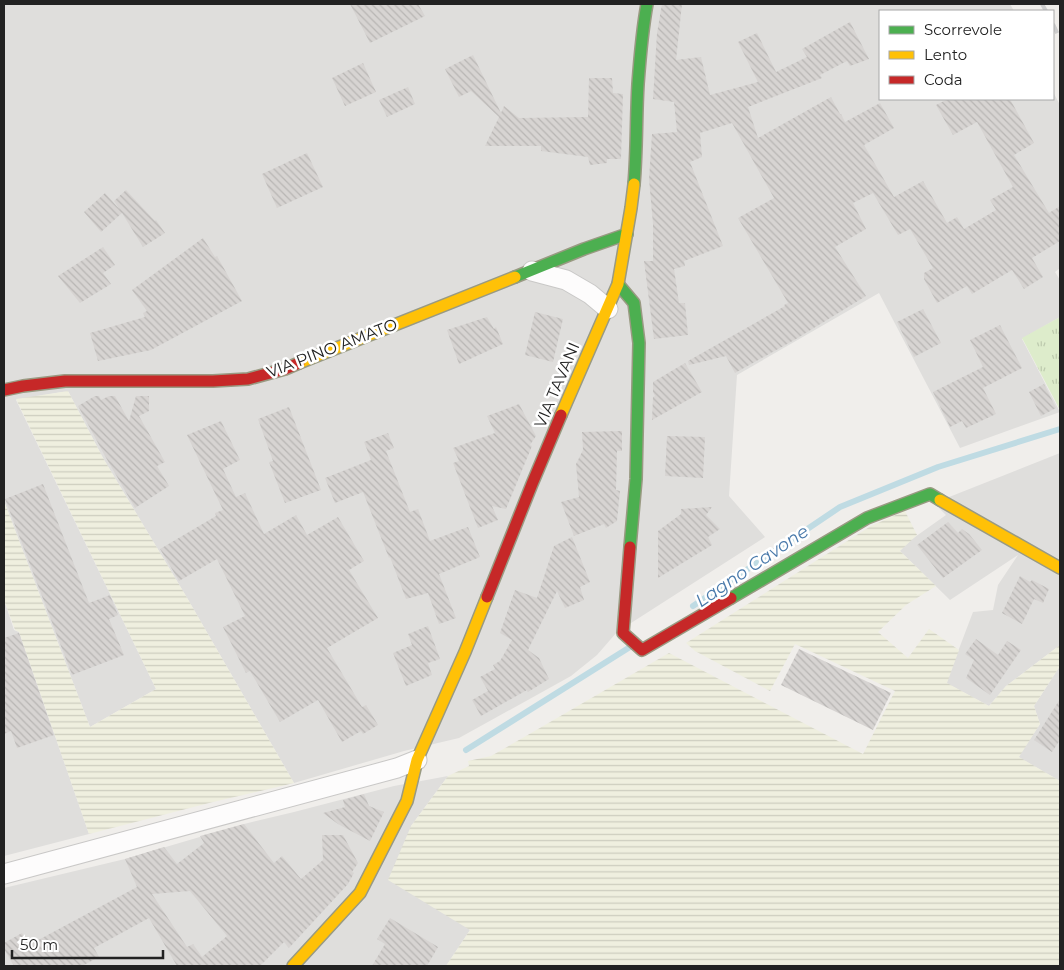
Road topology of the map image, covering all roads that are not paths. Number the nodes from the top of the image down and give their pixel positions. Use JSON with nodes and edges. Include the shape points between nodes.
{"nodes":[{"id":1,"x":647,"y":4,"type":"edge"},
{"id":2,"x":627,"y":234,"type":"junction"},
{"id":3,"x":532,"y":270,"type":"junction"},
{"id":4,"x":618,"y":284,"type":"junction"},
{"id":5,"x":608,"y":309,"type":"junction"},
{"id":6,"x":4,"y":390,"type":"edge"},
{"id":7,"x":1060,"y":568,"type":"edge"},
{"id":8,"x":417,"y":760,"type":"junction"},
{"id":9,"x":4,"y":874,"type":"edge"},
{"id":10,"x":293,"y":966,"type":"edge"}],
"edges":[{"from":1,"to":2,"type":"street","name":"VIA TAVANI","via":[[638,85],[636,163]]},
{"from":2,"to":3,"type":"street","name":"VIA PINO AMATO"},
{"from":2,"to":4,"type":"street","name":"VIA TAVANI"},
{"from":3,"to":5,"type":"street","via":[[566,280]]},
{"from":3,"to":6,"type":"street","name":"VIA PINO AMATO","via":[[285,369],[248,379],[64,381]]},
{"from":4,"to":5,"type":"street","name":"VIA TAVANI"},
{"from":4,"to":7,"type":"street","via":[[634,303],[638,343],[636,479],[623,632],[642,650],[867,518],[930,494]]},
{"from":5,"to":8,"type":"street","name":"VIA TAVANI"},
{"from":8,"to":9,"type":"street"},
{"from":8,"to":10,"type":"street","name":"VIA TAVANI","via":[[407,801],[360,893]]}]}
